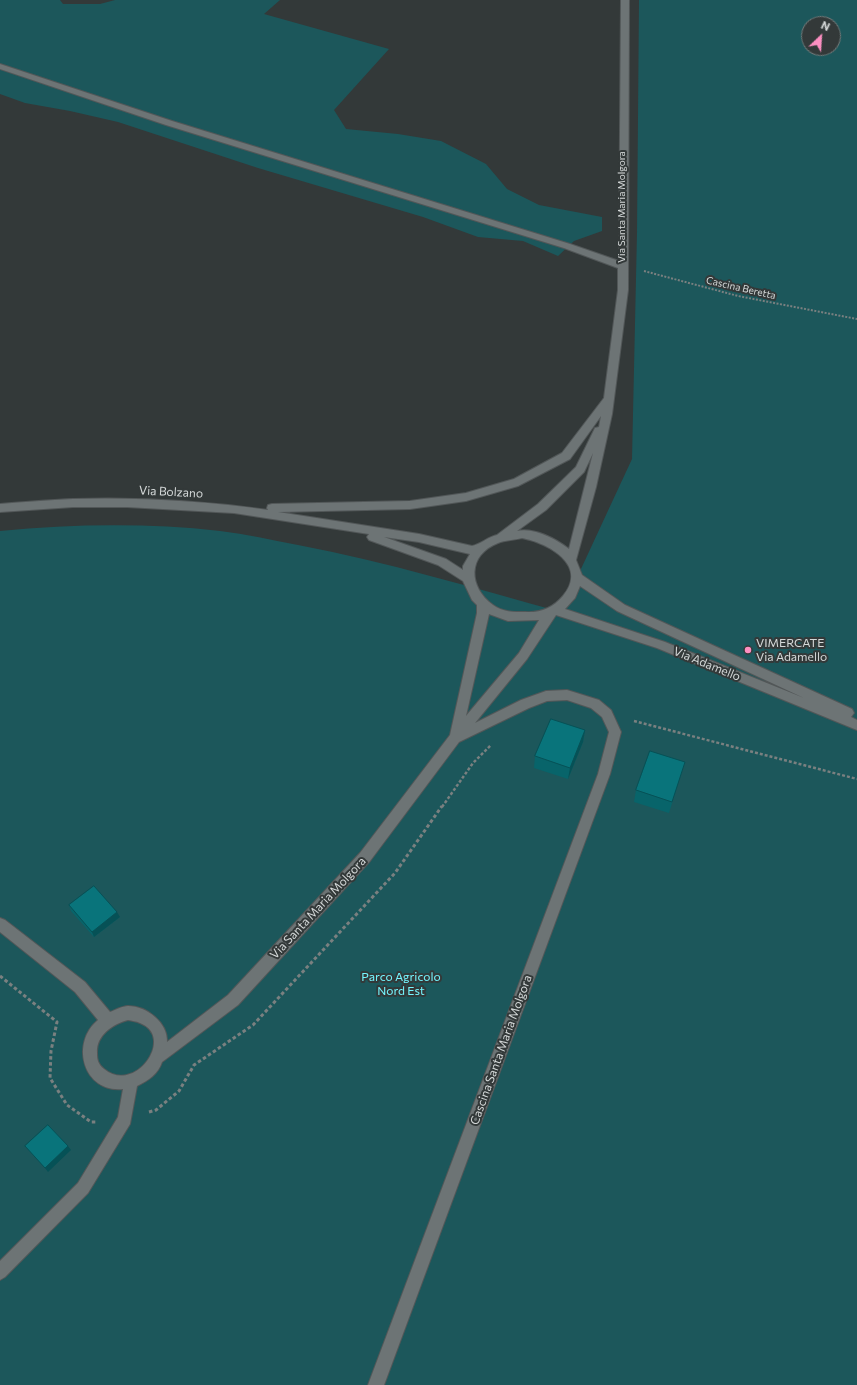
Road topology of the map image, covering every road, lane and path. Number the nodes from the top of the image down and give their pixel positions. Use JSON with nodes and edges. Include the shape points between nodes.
{"nodes":[{"id":1,"x":625,"y":0,"type":"edge"},
{"id":2,"x":0,"y":66,"type":"edge"},
{"id":3,"x":622,"y":266,"type":"junction"},
{"id":4,"x":857,"y":319,"type":"edge"},
{"id":5,"x":609,"y":399,"type":"junction"},
{"id":6,"x":607,"y":414,"type":"junction"},
{"id":7,"x":0,"y":508,"type":"edge"},
{"id":8,"x":234,"y":509,"type":"junction"},
{"id":9,"x":339,"y":526,"type":"junction"},
{"id":10,"x":499,"y":538,"type":"junction"},
{"id":11,"x":479,"y":549,"type":"junction"},
{"id":12,"x":571,"y":559,"type":"junction"},
{"id":13,"x":576,"y":577,"type":"junction"},
{"id":14,"x":468,"y":578,"type":"junction"},
{"id":15,"x":483,"y":604,"type":"junction"},
{"id":16,"x":553,"y":611,"type":"junction"},
{"id":17,"x":607,"y":714,"type":"junction"},
{"id":18,"x":857,"y":717,"type":"edge"},
{"id":19,"x":857,"y":725,"type":"edge"},
{"id":20,"x":455,"y":738,"type":"junction"},
{"id":21,"x":494,"y":742,"type":"dead end"},
{"id":22,"x":857,"y":779,"type":"edge"},
{"id":23,"x":0,"y":924,"type":"edge"},
{"id":24,"x":0,"y":976,"type":"edge"},
{"id":25,"x":107,"y":1020,"type":"junction"},
{"id":26,"x":159,"y":1057,"type":"junction"},
{"id":27,"x":131,"y":1081,"type":"junction"},
{"id":28,"x":124,"y":1119,"type":"junction"},
{"id":29,"x":0,"y":1272,"type":"edge"},
{"id":30,"x":376,"y":1385,"type":"edge"}],
"edges":[{"from":1,"to":3,"type":"street","name":"Via Santa Maria Molgora"},
{"from":2,"to":3,"type":"street","via":[[169,123],[567,246]]},
{"from":3,"to":4,"type":"path","name":"Cascina Beretta","via":[[738,296]]},
{"from":3,"to":5,"type":"street","name":"Via Santa Maria Molgora","via":[[622,290]]},
{"from":5,"to":6,"type":"street","name":"Via Santa Maria Molgora"},
{"from":5,"to":8,"type":"street","via":[[566,456],[518,482],[466,497],[410,505]]},
{"from":6,"to":10,"type":"street","name":"Via Santa Maria Molgora","via":[[580,469],[542,507]]},
{"from":6,"to":12,"type":"street","name":"Via Santa Maria Molgora"},
{"from":7,"to":8,"type":"street","name":"Via Bolzano","via":[[113,503]]},
{"from":8,"to":9,"type":"street","name":"Via Bolzano"},
{"from":9,"to":11,"type":"street","name":"Via Bolzano","via":[[419,538],[472,550]]},
{"from":9,"to":14,"type":"street","name":"Via Bolzano","via":[[408,548],[442,562]]},
{"from":10,"to":11,"type":"street"},
{"from":10,"to":12,"type":"street","via":[[522,534],[545,539],[564,551]]},
{"from":11,"to":14,"type":"street","via":[[470,563]]},
{"from":12,"to":13,"type":"street"},
{"from":13,"to":16,"type":"street","via":[[571,596]]},
{"from":13,"to":18,"type":"street","name":"Via Adamello","via":[[621,608]]},
{"from":14,"to":15,"type":"street","via":[[470,588]]},
{"from":15,"to":16,"type":"street","via":[[492,610],[516,618],[540,616]]},
{"from":15,"to":20,"type":"street"},
{"from":16,"to":19,"type":"street","name":"Via Adamello","via":[[661,645]]},
{"from":16,"to":20,"type":"street","name":"Via Santa Maria Molgora","via":[[523,656]]},
{"from":17,"to":20,"type":"street","via":[[595,704],[567,695],[546,696]]},
{"from":17,"to":22,"type":"path"},
{"from":17,"to":30,"type":"street","name":"Cascina Santa Maria Molgora","via":[[615,732],[604,774]]},
{"from":20,"to":26,"type":"street","name":"Via Santa Maria Molgora","via":[[365,858],[233,1000]]},
{"from":21,"to":28,"type":"path","via":[[473,763],[395,873],[253,1025],[194,1065],[179,1091],[156,1110]]},
{"from":23,"to":25,"type":"street","via":[[80,988]]},
{"from":24,"to":28,"type":"path","via":[[57,1022],[51,1051],[50,1078],[67,1105],[91,1122]]},
{"from":25,"to":26,"type":"street","via":[[128,1013],[149,1018],[161,1035]]},
{"from":25,"to":27,"type":"street","via":[[97,1029],[91,1040],[91,1063],[97,1073],[106,1079],[118,1082]]},
{"from":26,"to":27,"type":"street","via":[[142,1076]]},
{"from":27,"to":28,"type":"street"},
{"from":28,"to":29,"type":"street","via":[[83,1188]]}]}
